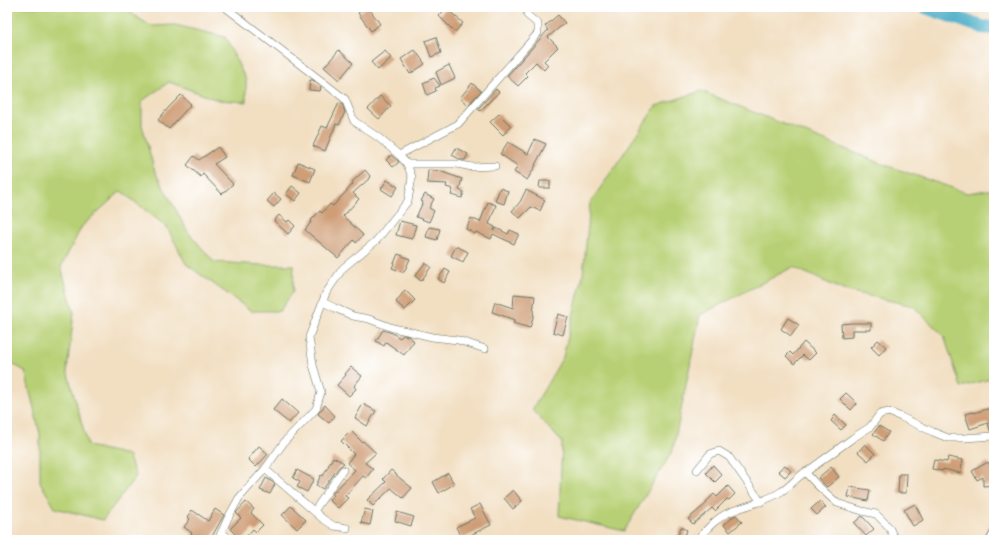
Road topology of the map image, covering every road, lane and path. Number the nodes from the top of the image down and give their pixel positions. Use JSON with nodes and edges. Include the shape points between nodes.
{"nodes":[{"id":1,"x":528,"y":7,"type":"edge"},
{"id":2,"x":227,"y":9,"type":"edge"},
{"id":3,"x":399,"y":155,"type":"junction"},
{"id":4,"x":407,"y":164,"type":"junction"},
{"id":5,"x":494,"y":166,"type":"dead end"},
{"id":6,"x":323,"y":302,"type":"junction"},
{"id":7,"x":485,"y":349,"type":"dead end"},
{"id":8,"x":994,"y":436,"type":"edge"},
{"id":9,"x":265,"y":469,"type":"junction"},
{"id":10,"x":343,"y":470,"type":"dead end"},
{"id":11,"x":697,"y":470,"type":"dead end"},
{"id":12,"x":805,"y":472,"type":"junction"},
{"id":13,"x":761,"y":502,"type":"junction"},
{"id":14,"x":314,"y":511,"type":"junction"},
{"id":15,"x":347,"y":528,"type":"dead end"},
{"id":16,"x":994,"y":529,"type":"edge"},
{"id":17,"x":222,"y":532,"type":"junction"},
{"id":18,"x":218,"y":540,"type":"edge"},
{"id":19,"x":230,"y":540,"type":"edge"},
{"id":20,"x":697,"y":540,"type":"edge"},
{"id":21,"x":895,"y":540,"type":"edge"},
{"id":22,"x":988,"y":540,"type":"edge"}],
"edges":[{"from":1,"to":3,"type":"street","via":[[527,16],[538,24],[538,33],[458,124]]},
{"from":2,"to":3,"type":"street","via":[[339,93],[345,99],[354,121]]},
{"from":3,"to":4,"type":"street"},
{"from":4,"to":5,"type":"street"},
{"from":4,"to":6,"type":"street","via":[[412,177],[408,200],[376,241],[343,268]]},
{"from":6,"to":7,"type":"street","via":[[353,316],[393,328],[458,340]]},
{"from":6,"to":9,"type":"street","via":[[309,337],[313,366],[321,392],[316,409],[285,441]]},
{"from":8,"to":12,"type":"street","via":[[948,438],[889,412],[880,414],[870,427]]},
{"from":9,"to":14,"type":"street"},
{"from":9,"to":17,"type":"street","via":[[239,498]]},
{"from":10,"to":14,"type":"street"},
{"from":11,"to":13,"type":"street","via":[[710,454],[719,451],[729,457]]},
{"from":12,"to":13,"type":"street","via":[[782,491]]},
{"from":12,"to":21,"type":"street","via":[[837,504],[876,514],[889,527]]},
{"from":13,"to":20,"type":"street","via":[[729,512],[713,523]]},
{"from":14,"to":15,"type":"street","via":[[334,526]]},
{"from":16,"to":22,"type":"lane"},
{"from":17,"to":18,"type":"street"},
{"from":17,"to":19,"type":"street"}]}
